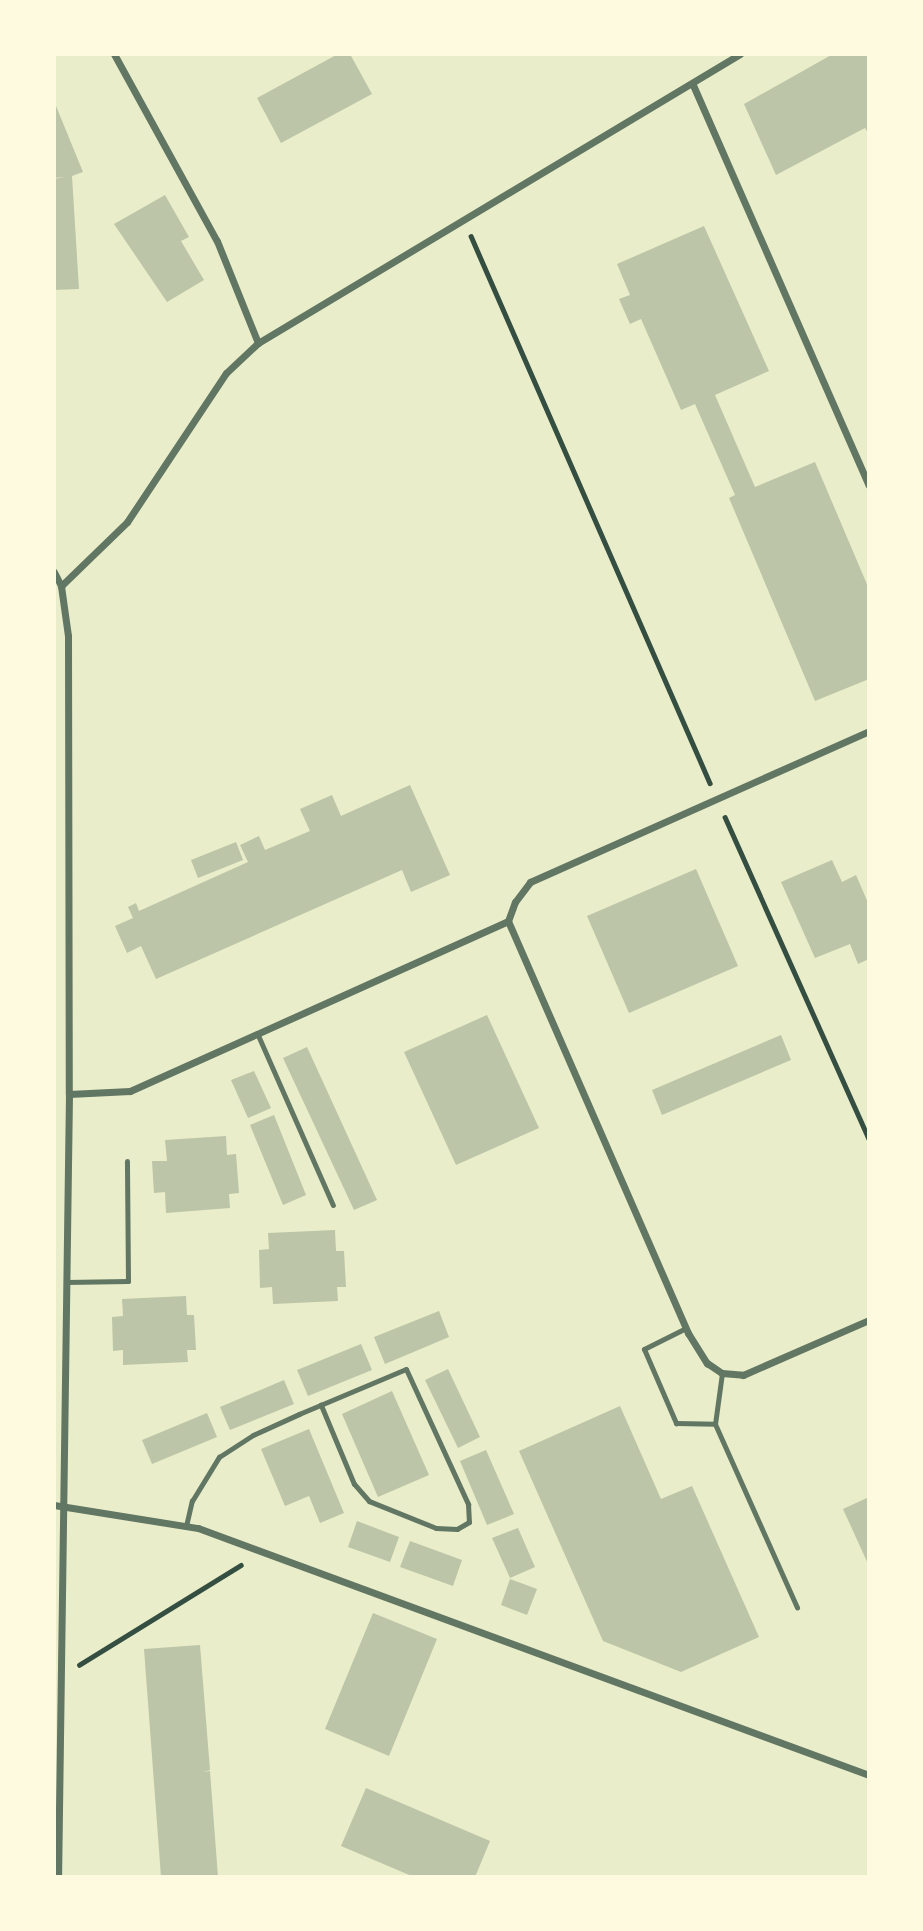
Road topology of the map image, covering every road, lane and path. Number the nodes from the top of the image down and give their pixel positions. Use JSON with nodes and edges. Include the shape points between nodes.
{"nodes":[{"id":1,"x":114,"y":54,"type":"edge"},
{"id":2,"x":740,"y":54,"type":"edge"},
{"id":3,"x":693,"y":85,"type":"junction"},
{"id":4,"x":464,"y":219,"type":"junction"},
{"id":5,"x":258,"y":343,"type":"junction"},
{"id":6,"x":869,"y":485,"type":"edge"},
{"id":7,"x":54,"y":572,"type":"edge"},
{"id":8,"x":58,"y":586,"type":"edge"},
{"id":9,"x":869,"y":731,"type":"edge"},
{"id":10,"x":717,"y":799,"type":"junction"},
{"id":11,"x":508,"y":921,"type":"junction"},
{"id":12,"x":257,"y":1033,"type":"junction"},
{"id":13,"x":69,"y":1094,"type":"junction"},
{"id":14,"x":869,"y":1139,"type":"edge"},
{"id":15,"x":127,"y":1161,"type":"dead end"},
{"id":16,"x":333,"y":1205,"type":"dead end"},
{"id":17,"x":66,"y":1282,"type":"junction"},
{"id":18,"x":869,"y":1320,"type":"edge"},
{"id":19,"x":686,"y":1328,"type":"junction"},
{"id":20,"x":722,"y":1373,"type":"junction"},
{"id":21,"x":321,"y":1405,"type":"junction"},
{"id":22,"x":715,"y":1424,"type":"junction"},
{"id":23,"x":58,"y":1506,"type":"edge"},
{"id":24,"x":186,"y":1526,"type":"junction"},
{"id":25,"x":263,"y":1552,"type":"junction"},
{"id":26,"x":797,"y":1607,"type":"dead end"},
{"id":27,"x":60,"y":1676,"type":"junction"},
{"id":28,"x":869,"y":1775,"type":"edge"},
{"id":29,"x":58,"y":1877,"type":"edge"}],
"edges":[{"from":1,"to":5,"type":"street","via":[[217,241]]},
{"from":2,"to":3,"type":"street"},
{"from":3,"to":4,"type":"street"},
{"from":3,"to":6,"type":"street"},
{"from":4,"to":5,"type":"street"},
{"from":4,"to":10,"type":"path"},
{"from":5,"to":8,"type":"street","via":[[226,373],[127,522]]},
{"from":7,"to":8,"type":"street"},
{"from":8,"to":13,"type":"street","via":[[68,636]]},
{"from":9,"to":10,"type":"street"},
{"from":10,"to":11,"type":"street","via":[[530,882]]},
{"from":10,"to":14,"type":"path"},
{"from":11,"to":12,"type":"street"},
{"from":11,"to":19,"type":"street"},
{"from":12,"to":13,"type":"street","via":[[130,1091]]},
{"from":12,"to":16,"type":"lane"},
{"from":13,"to":17,"type":"street"},
{"from":15,"to":17,"type":"lane","via":[[128,1281]]},
{"from":17,"to":23,"type":"street"},
{"from":18,"to":20,"type":"street","via":[[743,1375]]},
{"from":19,"to":20,"type":"street","via":[[707,1363]]},
{"from":19,"to":22,"type":"lane","via":[[644,1349],[676,1423]]},
{"from":20,"to":22,"type":"lane"},
{"from":21,"to":21,"type":"lane","via":[[406,1369],[468,1504],[469,1522],[457,1529],[436,1528],[369,1501],[354,1484]]},
{"from":21,"to":24,"type":"lane","via":[[253,1435],[219,1457],[191,1501]]},
{"from":22,"to":26,"type":"lane"},
{"from":23,"to":24,"type":"street"},
{"from":23,"to":27,"type":"street"},
{"from":24,"to":25,"type":"street"},
{"from":25,"to":27,"type":"path"},
{"from":25,"to":28,"type":"street"},
{"from":27,"to":29,"type":"street"}]}
